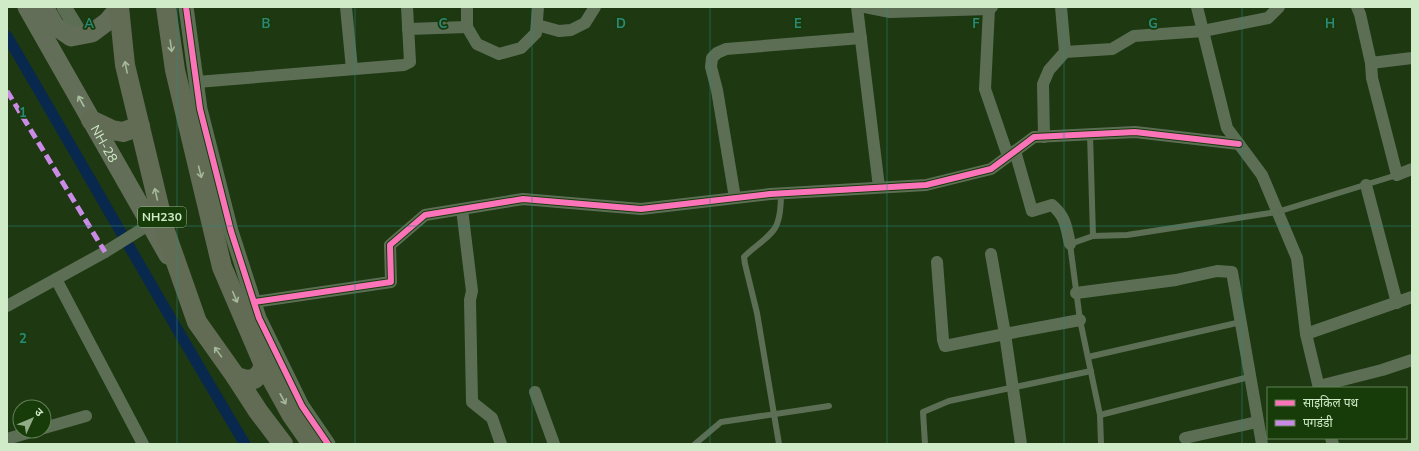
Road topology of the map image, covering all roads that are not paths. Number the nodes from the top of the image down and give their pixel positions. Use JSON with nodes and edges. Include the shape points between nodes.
{"nodes":[{"id":1,"x":27,"y":7,"type":"edge"},
{"id":2,"x":44,"y":7,"type":"edge"},
{"id":3,"x":64,"y":7,"type":"edge"},
{"id":4,"x":119,"y":7,"type":"edge"},
{"id":5,"x":166,"y":7,"type":"edge"},
{"id":6,"x":186,"y":7,"type":"edge"},
{"id":7,"x":346,"y":7,"type":"edge"},
{"id":8,"x":407,"y":7,"type":"edge"},
{"id":9,"x":466,"y":7,"type":"edge"},
{"id":10,"x":538,"y":7,"type":"edge"},
{"id":11,"x":595,"y":7,"type":"edge"},
{"id":12,"x":857,"y":7,"type":"edge"},
{"id":13,"x":865,"y":7,"type":"edge"},
{"id":14,"x":1061,"y":7,"type":"edge"},
{"id":15,"x":1197,"y":7,"type":"edge"},
{"id":16,"x":1280,"y":7,"type":"edge"},
{"id":17,"x":1357,"y":7,"type":"edge"},
{"id":18,"x":990,"y":8,"type":"edge"},
{"id":19,"x":537,"y":25,"type":"junction"},
{"id":20,"x":467,"y":27,"type":"junction"},
{"id":21,"x":408,"y":29,"type":"junction"},
{"id":22,"x":1203,"y":31,"type":"junction"},
{"id":23,"x":81,"y":35,"type":"junction"},
{"id":24,"x":861,"y":38,"type":"junction"},
{"id":25,"x":1065,"y":52,"type":"junction"},
{"id":26,"x":1412,"y":58,"type":"edge"},
{"id":27,"x":1371,"y":63,"type":"junction"},
{"id":28,"x":352,"y":70,"type":"junction"},
{"id":29,"x":196,"y":82,"type":"junction"},
{"id":30,"x":91,"y":120,"type":"junction"},
{"id":31,"x":140,"y":126,"type":"junction"},
{"id":32,"x":1090,"y":134,"type":"junction"},
{"id":33,"x":1044,"y":137,"type":"junction"},
{"id":34,"x":1239,"y":144,"type":"junction"},
{"id":35,"x":1012,"y":154,"type":"junction"},
{"id":36,"x":1412,"y":169,"type":"edge"},
{"id":37,"x":1397,"y":175,"type":"junction"},
{"id":38,"x":1366,"y":185,"type":"junction"},
{"id":39,"x":879,"y":187,"type":"junction"},
{"id":40,"x":781,"y":193,"type":"junction"},
{"id":41,"x":735,"y":198,"type":"junction"},
{"id":42,"x":462,"y":209,"type":"junction"},
{"id":43,"x":1278,"y":212,"type":"junction"},
{"id":44,"x":148,"y":226,"type":"junction"},
{"id":45,"x":1093,"y":236,"type":"junction"},
{"id":46,"x":1070,"y":244,"type":"junction"},
{"id":47,"x":991,"y":254,"type":"dead end"},
{"id":48,"x":937,"y":262,"type":"dead end"},
{"id":49,"x":56,"y":279,"type":"junction"},
{"id":50,"x":182,"y":281,"type":"junction"},
{"id":51,"x":1076,"y":293,"type":"junction"},
{"id":52,"x":1412,"y":298,"type":"edge"},
{"id":53,"x":254,"y":302,"type":"junction"},
{"id":54,"x":1397,"y":303,"type":"junction"},
{"id":55,"x":7,"y":306,"type":"edge"},
{"id":56,"x":1080,"y":320,"type":"junction"},
{"id":57,"x":1241,"y":322,"type":"junction"},
{"id":58,"x":1005,"y":334,"type":"junction"},
{"id":59,"x":1306,"y":334,"type":"junction"},
{"id":60,"x":1088,"y":357,"type":"junction"},
{"id":61,"x":1412,"y":360,"type":"edge"},
{"id":62,"x":264,"y":365,"type":"junction"},
{"id":63,"x":1091,"y":371,"type":"junction"},
{"id":64,"x":236,"y":377,"type":"junction"},
{"id":65,"x":1250,"y":377,"type":"junction"},
{"id":66,"x":1319,"y":387,"type":"edge"},
{"id":67,"x":1013,"y":388,"type":"junction"},
{"id":68,"x":535,"y":392,"type":"dead end"},
{"id":69,"x":829,"y":406,"type":"dead end"},
{"id":70,"x":258,"y":411,"type":"junction"},
{"id":71,"x":774,"y":414,"type":"junction"},
{"id":72,"x":1100,"y":415,"type":"junction"},
{"id":73,"x":86,"y":416,"type":"dead end"},
{"id":74,"x":1258,"y":422,"type":"junction"},
{"id":75,"x":52,"y":426,"type":"edge"},
{"id":76,"x":1185,"y":438,"type":"dead end"},
{"id":77,"x":143,"y":444,"type":"edge"},
{"id":78,"x":273,"y":444,"type":"edge"},
{"id":79,"x":283,"y":444,"type":"edge"},
{"id":80,"x":312,"y":444,"type":"edge"},
{"id":81,"x":328,"y":444,"type":"edge"},
{"id":82,"x":501,"y":444,"type":"edge"},
{"id":83,"x":554,"y":444,"type":"edge"},
{"id":84,"x":694,"y":444,"type":"edge"},
{"id":85,"x":779,"y":444,"type":"edge"},
{"id":86,"x":925,"y":444,"type":"edge"},
{"id":87,"x":1021,"y":444,"type":"edge"},
{"id":88,"x":1101,"y":444,"type":"edge"},
{"id":89,"x":1262,"y":444,"type":"edge"}],
"edges":[{"from":30,"to":1,"type":"main road","name":"NH-28","one_way":true},
{"from":2,"to":23,"type":"main road","via":[[55,26],[71,37]]},
{"from":3,"to":23,"type":"street"},
{"from":4,"to":23,"type":"main road","via":[[108,21],[92,33]]},
{"from":31,"to":4,"type":"highway","number":"NH230","one_way":true,"via":[[125,65]]},
{"from":5,"to":62,"type":"highway","one_way":true,"via":[[175,70],[222,266]]},
{"from":6,"to":29,"type":"street"},
{"from":7,"to":28,"type":"street"},
{"from":8,"to":21,"type":"street"},
{"from":9,"to":20,"type":"street"},
{"from":10,"to":19,"type":"street"},
{"from":11,"to":19,"type":"street","via":[[585,23],[571,30],[559,31]]},
{"from":12,"to":24,"type":"street"},
{"from":13,"to":18,"type":"street","via":[[890,12]]},
{"from":14,"to":25,"type":"street"},
{"from":15,"to":22,"type":"street"},
{"from":16,"to":22,"type":"street","via":[[1268,18]]},
{"from":17,"to":27,"type":"street"},
{"from":18,"to":35,"type":"street","via":[[985,89]]},
{"from":19,"to":20,"type":"street","via":[[536,33],[521,48],[499,54],[477,44]]},
{"from":20,"to":21,"type":"street"},
{"from":21,"to":28,"type":"street","via":[[410,62],[404,65]]},
{"from":22,"to":25,"type":"street","via":[[1134,36],[1112,49]]},
{"from":22,"to":34,"type":"street","via":[[1227,128]]},
{"from":24,"to":39,"type":"street"},
{"from":24,"to":41,"type":"street","via":[[726,49],[712,58],[711,67]]},
{"from":25,"to":33,"type":"street","via":[[1049,70],[1043,84]]},
{"from":26,"to":27,"type":"street"},
{"from":27,"to":37,"type":"street","via":[[1372,78]]},
{"from":28,"to":29,"type":"street"},
{"from":29,"to":53,"type":"street","via":[[200,109],[231,231]]},
{"from":30,"to":31,"type":"highway","via":[[122,132]]},
{"from":30,"to":44,"type":"main road","name":"NH-28"},
{"from":50,"to":31,"type":"highway","number":"NH230","one_way":true,"via":[[165,231]]},
{"from":32,"to":33,"type":"street"},
{"from":32,"to":34,"type":"street","via":[[1135,132]]},
{"from":32,"to":45,"type":"lane"},
{"from":33,"to":35,"type":"street","via":[[1034,137]]},
{"from":34,"to":43,"type":"street","via":[[1262,175]]},
{"from":35,"to":39,"type":"street","via":[[984,171],[926,185]]},
{"from":35,"to":46,"type":"street","via":[[1032,211],[1052,205],[1064,219]]},
{"from":36,"to":37,"type":"street"},
{"from":37,"to":38,"type":"lane"},
{"from":38,"to":43,"type":"lane"},
{"from":38,"to":54,"type":"street"},
{"from":39,"to":40,"type":"street"},
{"from":40,"to":41,"type":"street"},
{"from":40,"to":71,"type":"lane","via":[[781,212],[777,225],[744,257],[757,313]]},
{"from":41,"to":42,"type":"street","via":[[641,209],[523,199]]},
{"from":42,"to":53,"type":"street","via":[[425,214],[390,245],[390,282]]},
{"from":42,"to":82,"type":"street","via":[[472,291],[472,402],[492,418]]},
{"from":43,"to":45,"type":"lane","via":[[1127,235]]},
{"from":43,"to":59,"type":"street","via":[[1297,258]]},
{"from":44,"to":49,"type":"street"},
{"from":44,"to":50,"type":"main road","name":"NH-28"},
{"from":45,"to":46,"type":"lane"},
{"from":46,"to":51,"type":"lane"},
{"from":47,"to":58,"type":"street"},
{"from":48,"to":58,"type":"street","via":[[945,346]]},
{"from":49,"to":55,"type":"street"},
{"from":49,"to":77,"type":"street"},
{"from":64,"to":50,"type":"highway","number":"NH230","one_way":true,"via":[[197,322]]},
{"from":51,"to":56,"type":"lane"},
{"from":51,"to":57,"type":"street","via":[[1176,280],[1217,271],[1232,272]]},
{"from":52,"to":54,"type":"street"},
{"from":53,"to":81,"type":"street","via":[[259,318],[302,406]]},
{"from":54,"to":59,"type":"street"},
{"from":56,"to":58,"type":"street"},
{"from":56,"to":60,"type":"lane"},
{"from":57,"to":60,"type":"lane"},
{"from":57,"to":65,"type":"street"},
{"from":58,"to":67,"type":"street"},
{"from":59,"to":66,"type":"street"},
{"from":60,"to":63,"type":"lane"},
{"from":61,"to":66,"type":"street"},
{"from":62,"to":64,"type":"highway","via":[[254,379]]},
{"from":62,"to":80,"type":"highway","one_way":true,"via":[[291,414]]},
{"from":63,"to":67,"type":"lane"},
{"from":63,"to":72,"type":"lane"},
{"from":64,"to":70,"type":"highway","number":"NH230"},
{"from":65,"to":72,"type":"lane"},
{"from":65,"to":74,"type":"street"},
{"from":67,"to":86,"type":"lane","via":[[949,402],[923,412]]},
{"from":67,"to":87,"type":"street"},
{"from":68,"to":83,"type":"street"},
{"from":69,"to":71,"type":"lane"},
{"from":70,"to":78,"type":"street"},
{"from":70,"to":79,"type":"highway","number":"NH230"},
{"from":71,"to":84,"type":"lane","via":[[721,422]]},
{"from":71,"to":85,"type":"lane"},
{"from":72,"to":88,"type":"lane"},
{"from":73,"to":75,"type":"street"},
{"from":74,"to":76,"type":"street"},
{"from":74,"to":89,"type":"street"}]}
